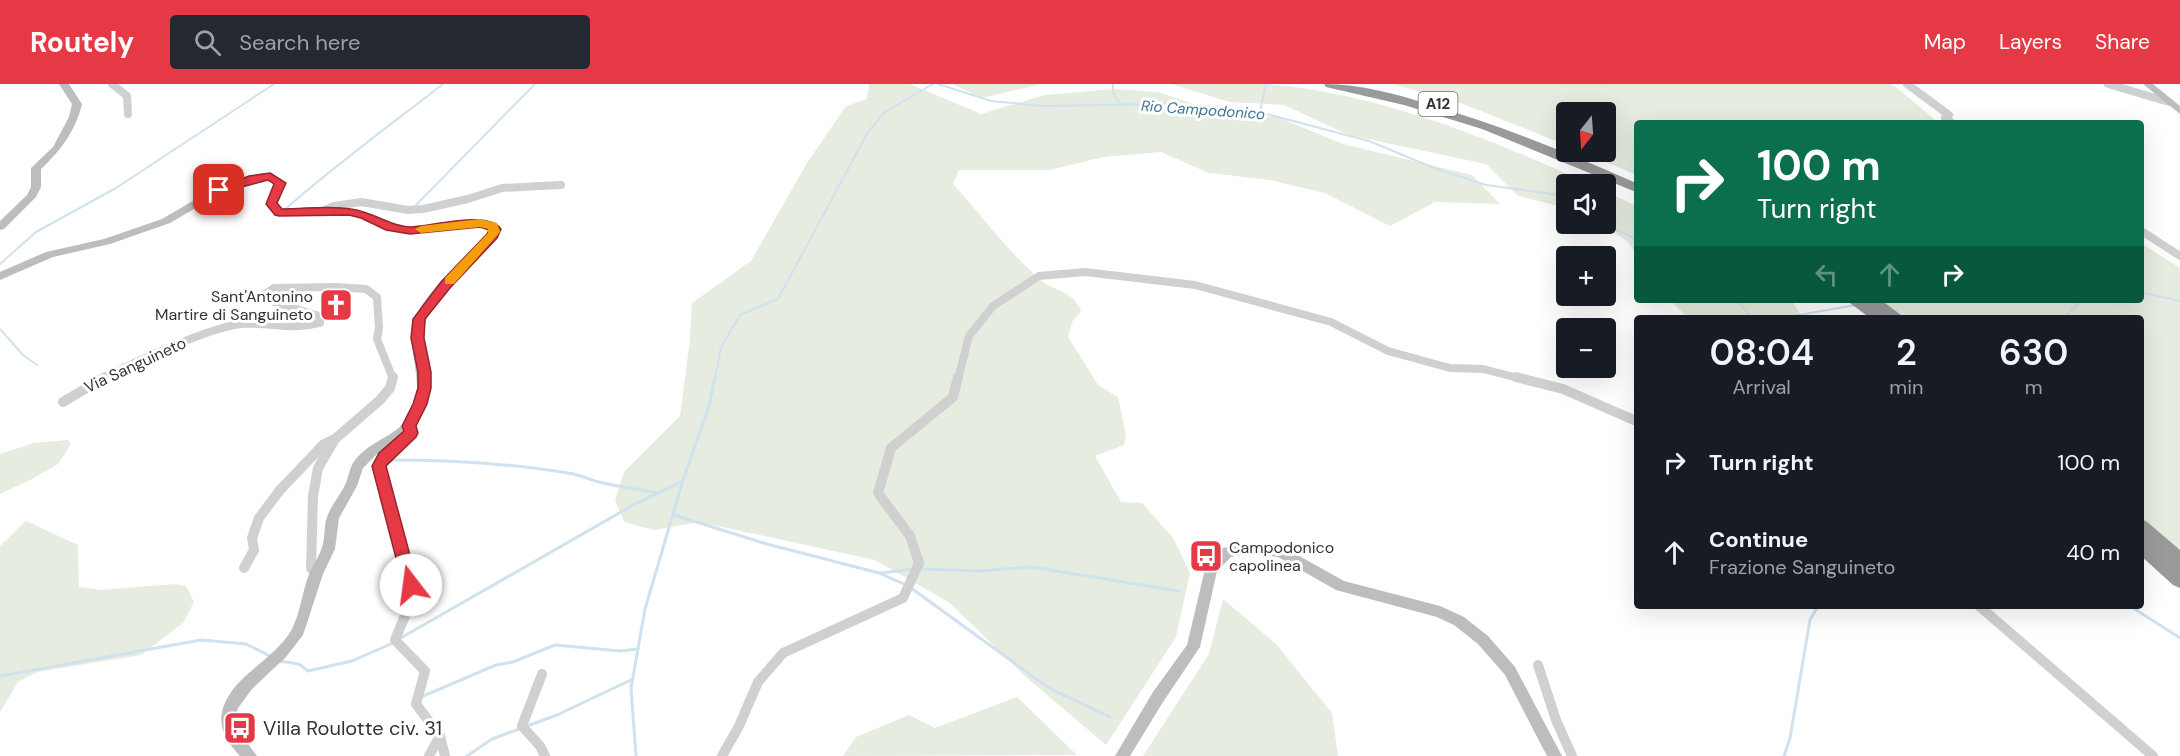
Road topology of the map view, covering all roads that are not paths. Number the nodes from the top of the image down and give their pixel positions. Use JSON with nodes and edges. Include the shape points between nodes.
{"nodes":[{"id":1,"x":65,"y":84,"type":"edge"},
{"id":2,"x":112,"y":84,"type":"edge"},
{"id":3,"x":1330,"y":84,"type":"edge"},
{"id":4,"x":1907,"y":84,"type":"edge"},
{"id":5,"x":2108,"y":84,"type":"edge"},
{"id":6,"x":2148,"y":84,"type":"edge"},
{"id":7,"x":1360,"y":86,"type":"edge"},
{"id":8,"x":2169,"y":102,"type":"junction"},
{"id":9,"x":2180,"y":111,"type":"edge"},
{"id":10,"x":128,"y":114,"type":"dead end"},
{"id":11,"x":1948,"y":120,"type":"edge"},
{"id":12,"x":1509,"y":132,"type":"junction"},
{"id":13,"x":1556,"y":147,"type":"edge"},
{"id":14,"x":1590,"y":162,"type":"edge"},
{"id":15,"x":1608,"y":171,"type":"junction"},
{"id":16,"x":1634,"y":178,"type":"edge"},
{"id":17,"x":561,"y":185,"type":"dead end"},
{"id":18,"x":1634,"y":187,"type":"edge"},
{"id":19,"x":320,"y":212,"type":"junction"},
{"id":20,"x":0,"y":227,"type":"edge"},
{"id":21,"x":2144,"y":233,"type":"edge"},
{"id":22,"x":2180,"y":256,"type":"edge"},
{"id":23,"x":0,"y":276,"type":"edge"},
{"id":24,"x":1858,"y":303,"type":"edge"},
{"id":25,"x":1875,"y":303,"type":"edge"},
{"id":26,"x":1876,"y":315,"type":"edge"},
{"id":27,"x":1893,"y":315,"type":"edge"},
{"id":28,"x":63,"y":402,"type":"dead end"},
{"id":29,"x":1634,"y":420,"type":"edge"},
{"id":30,"x":409,"y":426,"type":"junction"},
{"id":31,"x":335,"y":438,"type":"junction"},
{"id":32,"x":2144,"y":530,"type":"edge"},
{"id":33,"x":2144,"y":547,"type":"edge"},
{"id":34,"x":2180,"y":561,"type":"edge"},
{"id":35,"x":244,"y":568,"type":"dead end"},
{"id":36,"x":316,"y":574,"type":"junction"},
{"id":37,"x":2180,"y":580,"type":"edge"},
{"id":38,"x":1982,"y":609,"type":"edge"},
{"id":39,"x":1538,"y":665,"type":"dead end"},
{"id":40,"x":542,"y":674,"type":"dead end"},
{"id":41,"x":440,"y":736,"type":"junction"},
{"id":42,"x":250,"y":756,"type":"edge"},
{"id":43,"x":429,"y":756,"type":"edge"},
{"id":44,"x":445,"y":756,"type":"edge"},
{"id":45,"x":545,"y":756,"type":"edge"},
{"id":46,"x":722,"y":756,"type":"edge"},
{"id":47,"x":1122,"y":756,"type":"edge"},
{"id":48,"x":1555,"y":756,"type":"edge"},
{"id":49,"x":1572,"y":756,"type":"edge"},
{"id":50,"x":2153,"y":756,"type":"edge"}],
"edges":[{"from":1,"to":20,"type":"street","via":[[77,104],[74,117],[57,149],[36,168],[36,187],[31,197]]},
{"from":2,"to":10,"type":"street","via":[[125,91],[130,101]]},
{"from":3,"to":7,"type":"highway","number":"A12"},
{"from":4,"to":11,"type":"street","via":[[1949,115],[1945,118]]},
{"from":5,"to":8,"type":"street"},
{"from":6,"to":8,"type":"street"},
{"from":7,"to":12,"type":"highway","number":"A12"},
{"from":8,"to":9,"type":"street"},
{"from":12,"to":13,"type":"highway","number":"A12"},
{"from":12,"to":15,"type":"highway","number":"A12"},
{"from":14,"to":15,"type":"highway","number":"A12"},
{"from":15,"to":16,"type":"highway","number":"A12"},
{"from":15,"to":18,"type":"highway","number":"A12"},
{"from":17,"to":19,"type":"street","via":[[502,188],[423,210],[362,202]]},
{"from":19,"to":23,"type":"street","via":[[279,213],[272,204],[280,183],[263,176],[219,190],[166,221],[106,242],[50,254]]},
{"from":19,"to":30,"type":"street","via":[[365,215],[403,230],[480,223],[495,229],[419,319],[424,388]]},
{"from":21,"to":22,"type":"street"},
{"from":24,"to":26,"type":"highway"},
{"from":25,"to":27,"type":"highway"},
{"from":28,"to":31,"type":"street","name":"Via Sanguineto","via":[[109,375],[211,332],[240,324],[302,328],[320,323],[319,316],[263,295],[274,288],[366,289],[377,297],[377,339],[393,377],[380,400]]},
{"from":29,"to":46,"type":"street","via":[[1563,389],[1482,369],[1450,368],[1388,351],[1331,322],[1195,285],[1085,272],[1039,276],[993,306],[969,336],[953,397],[891,448],[878,493],[910,536],[919,563],[903,598],[783,653],[758,682]]},
{"from":30,"to":36,"type":"street","via":[[358,465],[334,517],[329,546]]},
{"from":30,"to":41,"type":"street","via":[[411,433],[379,466],[411,585],[411,598],[395,640],[425,670],[416,704]]},
{"from":31,"to":35,"type":"street","name":"Via Sanguineto","via":[[307,461],[259,518],[252,538],[254,550]]},
{"from":31,"to":36,"type":"street","name":"Via Sanguineto","via":[[318,468],[313,496],[311,568]]},
{"from":32,"to":34,"type":"highway"},
{"from":33,"to":37,"type":"highway"},
{"from":36,"to":42,"type":"street","via":[[298,631],[276,659],[250,680],[228,718],[231,735]]},
{"from":38,"to":50,"type":"street"},
{"from":39,"to":49,"type":"street"},
{"from":40,"to":45,"type":"street","via":[[522,726],[542,745]]},
{"from":41,"to":43,"type":"street"},
{"from":41,"to":44,"type":"street"},
{"from":47,"to":48,"type":"street","via":[[1193,647],[1211,569],[1227,552],[1251,549],[1280,552],[1341,586],[1440,612],[1459,621],[1484,640],[1510,671]]}]}
